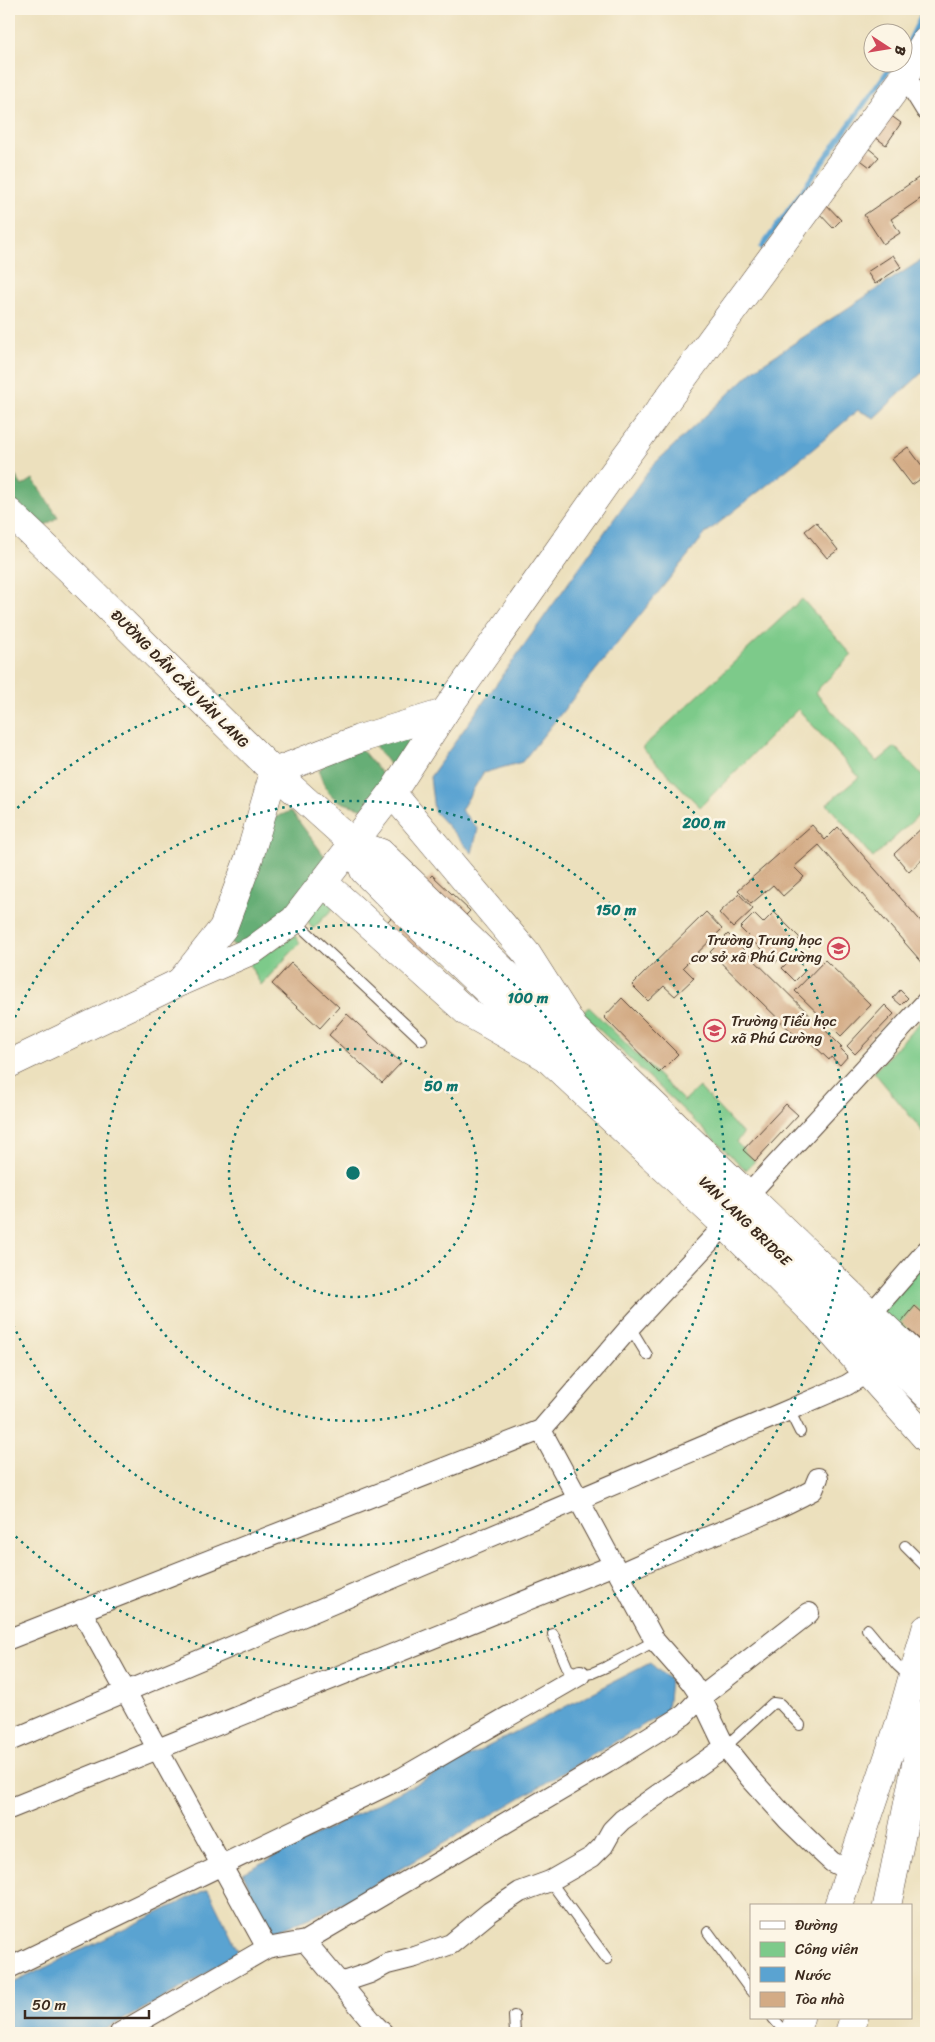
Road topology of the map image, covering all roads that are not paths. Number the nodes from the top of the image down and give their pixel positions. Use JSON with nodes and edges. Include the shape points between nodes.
{"nodes":[{"id":1,"x":926,"y":40,"type":"edge"},
{"id":2,"x":905,"y":76,"type":"junction"},
{"id":3,"x":926,"y":110,"type":"edge"},
{"id":4,"x":9,"y":512,"type":"edge"},
{"id":5,"x":444,"y":713,"type":"junction"},
{"id":6,"x":274,"y":772,"type":"junction"},
{"id":7,"x":392,"y":793,"type":"junction"},
{"id":8,"x":353,"y":843,"type":"junction"},
{"id":9,"x":323,"y":882,"type":"junction"},
{"id":10,"x":294,"y":920,"type":"junction"},
{"id":11,"x":180,"y":982,"type":"junction"},
{"id":12,"x":926,"y":1002,"type":"edge"},
{"id":13,"x":422,"y":1040,"type":"dead end"},
{"id":14,"x":564,"y":1048,"type":"junction"},
{"id":15,"x":9,"y":1064,"type":"edge"},
{"id":16,"x":748,"y":1195,"type":"junction"},
{"id":17,"x":725,"y":1225,"type":"junction"},
{"id":18,"x":926,"y":1250,"type":"edge"},
{"id":19,"x":871,"y":1314,"type":"junction"},
{"id":20,"x":630,"y":1327,"type":"junction"},
{"id":21,"x":648,"y":1355,"type":"dead end"},
{"id":22,"x":926,"y":1366,"type":"edge"},
{"id":23,"x":868,"y":1372,"type":"junction"},
{"id":24,"x":926,"y":1394,"type":"edge"},
{"id":25,"x":789,"y":1410,"type":"junction"},
{"id":26,"x":541,"y":1430,"type":"junction"},
{"id":27,"x":800,"y":1432,"type":"dead end"},
{"id":28,"x":926,"y":1438,"type":"edge"},
{"id":29,"x":818,"y":1478,"type":"dead end"},
{"id":30,"x":579,"y":1500,"type":"junction"},
{"id":31,"x":905,"y":1546,"type":"dead end"},
{"id":32,"x":926,"y":1567,"type":"edge"},
{"id":33,"x":617,"y":1570,"type":"junction"},
{"id":34,"x":81,"y":1610,"type":"junction"},
{"id":35,"x":809,"y":1613,"type":"dead end"},
{"id":36,"x":867,"y":1628,"type":"dead end"},
{"id":37,"x":926,"y":1629,"type":"edge"},
{"id":38,"x":553,"y":1634,"type":"dead end"},
{"id":39,"x":9,"y":1639,"type":"edge"},
{"id":40,"x":655,"y":1641,"type":"junction"},
{"id":41,"x":580,"y":1676,"type":"junction"},
{"id":42,"x":912,"y":1680,"type":"junction"},
{"id":43,"x":127,"y":1692,"type":"junction"},
{"id":44,"x":701,"y":1698,"type":"junction"},
{"id":45,"x":926,"y":1716,"type":"edge"},
{"id":46,"x":800,"y":1725,"type":"dead end"},
{"id":47,"x":9,"y":1741,"type":"edge"},
{"id":48,"x":725,"y":1747,"type":"junction"},
{"id":49,"x":156,"y":1749,"type":"junction"},
{"id":50,"x":9,"y":1809,"type":"edge"},
{"id":51,"x":926,"y":1811,"type":"edge"},
{"id":52,"x":220,"y":1864,"type":"junction"},
{"id":53,"x":850,"y":1871,"type":"junction"},
{"id":54,"x":550,"y":1881,"type":"junction"},
{"id":55,"x":839,"y":1904,"type":"edge"},
{"id":56,"x":887,"y":1904,"type":"edge"},
{"id":57,"x":895,"y":1904,"type":"edge"},
{"id":58,"x":708,"y":1932,"type":"dead end"},
{"id":59,"x":305,"y":1941,"type":"junction"},
{"id":60,"x":267,"y":1948,"type":"junction"},
{"id":61,"x":607,"y":1959,"type":"dead end"},
{"id":62,"x":9,"y":1968,"type":"edge"},
{"id":63,"x":340,"y":1983,"type":"junction"},
{"id":64,"x":750,"y":1990,"type":"edge"},
{"id":65,"x":514,"y":2016,"type":"dead end"},
{"id":66,"x":775,"y":2020,"type":"edge"},
{"id":67,"x":799,"y":2020,"type":"edge"},
{"id":68,"x":853,"y":2020,"type":"edge"},
{"id":69,"x":374,"y":2030,"type":"edge"},
{"id":70,"x":120,"y":2033,"type":"edge"},
{"id":71,"x":515,"y":2033,"type":"edge"},
{"id":72,"x":786,"y":2033,"type":"edge"},
{"id":73,"x":795,"y":2033,"type":"edge"},
{"id":74,"x":849,"y":2033,"type":"edge"}],
"edges":[{"from":1,"to":2,"type":"main road"},
{"from":2,"to":3,"type":"street"},
{"from":2,"to":5,"type":"main road","via":[[609,478]]},
{"from":4,"to":6,"type":"main road","name":"ĐƯỜNG DẪN CẦU VĂN LANG"},
{"from":5,"to":6,"type":"main road","via":[[360,739]]},
{"from":5,"to":7,"type":"main road"},
{"from":6,"to":8,"type":"main road","name":"ĐƯỜNG DẪN CẦU VĂN LANG"},
{"from":6,"to":11,"type":"main road","via":[[249,858],[223,928]]},
{"from":7,"to":8,"type":"main road"},
{"from":7,"to":16,"type":"main road","via":[[527,954],[574,1028]]},
{"from":8,"to":9,"type":"main road"},
{"from":8,"to":14,"type":"main road","via":[[364,871],[418,925],[496,999]]},
{"from":8,"to":14,"type":"main road","via":[[393,842],[526,970]]},
{"from":9,"to":10,"type":"main road"},
{"from":9,"to":17,"type":"main road","via":[[467,1012],[546,1057]]},
{"from":10,"to":11,"type":"main road","via":[[253,950]]},
{"from":10,"to":13,"type":"lane"},
{"from":11,"to":15,"type":"main road"},
{"from":12,"to":16,"type":"street"},
{"from":14,"to":24,"type":"main road","name":"VAN LANG BRIDGE"},
{"from":16,"to":19,"type":"main road"},
{"from":17,"to":20,"type":"street"},
{"from":17,"to":23,"type":"main road","via":[[818,1317]]},
{"from":18,"to":19,"type":"street"},
{"from":19,"to":22,"type":"main road"},
{"from":20,"to":21,"type":"lane"},
{"from":20,"to":26,"type":"street"},
{"from":23,"to":25,"type":"street","via":[[847,1385]]},
{"from":23,"to":28,"type":"main road"},
{"from":25,"to":27,"type":"lane"},
{"from":25,"to":30,"type":"street"},
{"from":26,"to":30,"type":"street"},
{"from":26,"to":34,"type":"street"},
{"from":29,"to":33,"type":"street","via":[[813,1490],[804,1495],[749,1520]]},
{"from":30,"to":33,"type":"street"},
{"from":30,"to":43,"type":"street"},
{"from":31,"to":32,"type":"lane"},
{"from":33,"to":40,"type":"street"},
{"from":33,"to":49,"type":"street"},
{"from":34,"to":39,"type":"street"},
{"from":34,"to":43,"type":"street"},
{"from":35,"to":44,"type":"street"},
{"from":36,"to":42,"type":"lane"},
{"from":37,"to":42,"type":"main road"},
{"from":38,"to":41,"type":"lane","via":[[568,1669]]},
{"from":40,"to":41,"type":"lane","via":[[592,1674]]},
{"from":40,"to":44,"type":"street"},
{"from":41,"to":52,"type":"street","via":[[402,1778]]},
{"from":42,"to":53,"type":"main road"},
{"from":43,"to":47,"type":"street"},
{"from":43,"to":49,"type":"street"},
{"from":44,"to":48,"type":"street"},
{"from":44,"to":59,"type":"street","via":[[684,1715],[615,1758]]},
{"from":45,"to":56,"type":"main road"},
{"from":46,"to":48,"type":"lane","via":[[780,1704],[773,1703]]},
{"from":48,"to":53,"type":"street","via":[[788,1820],[832,1862]]},
{"from":48,"to":54,"type":"street","via":[[622,1820],[592,1857]]},
{"from":49,"to":50,"type":"street"},
{"from":49,"to":52,"type":"street"},
{"from":51,"to":57,"type":"main road"},
{"from":52,"to":60,"type":"street"},
{"from":52,"to":62,"type":"street"},
{"from":53,"to":55,"type":"main road"},
{"from":54,"to":61,"type":"lane"},
{"from":54,"to":63,"type":"street","via":[[520,1892],[451,1944]]},
{"from":58,"to":64,"type":"lane"},
{"from":59,"to":60,"type":"street"},
{"from":59,"to":63,"type":"street"},
{"from":60,"to":70,"type":"street"},
{"from":63,"to":69,"type":"street"},
{"from":65,"to":71,"type":"lane"},
{"from":66,"to":72,"type":"lane"},
{"from":67,"to":73,"type":"main road"},
{"from":68,"to":74,"type":"main road"}]}
